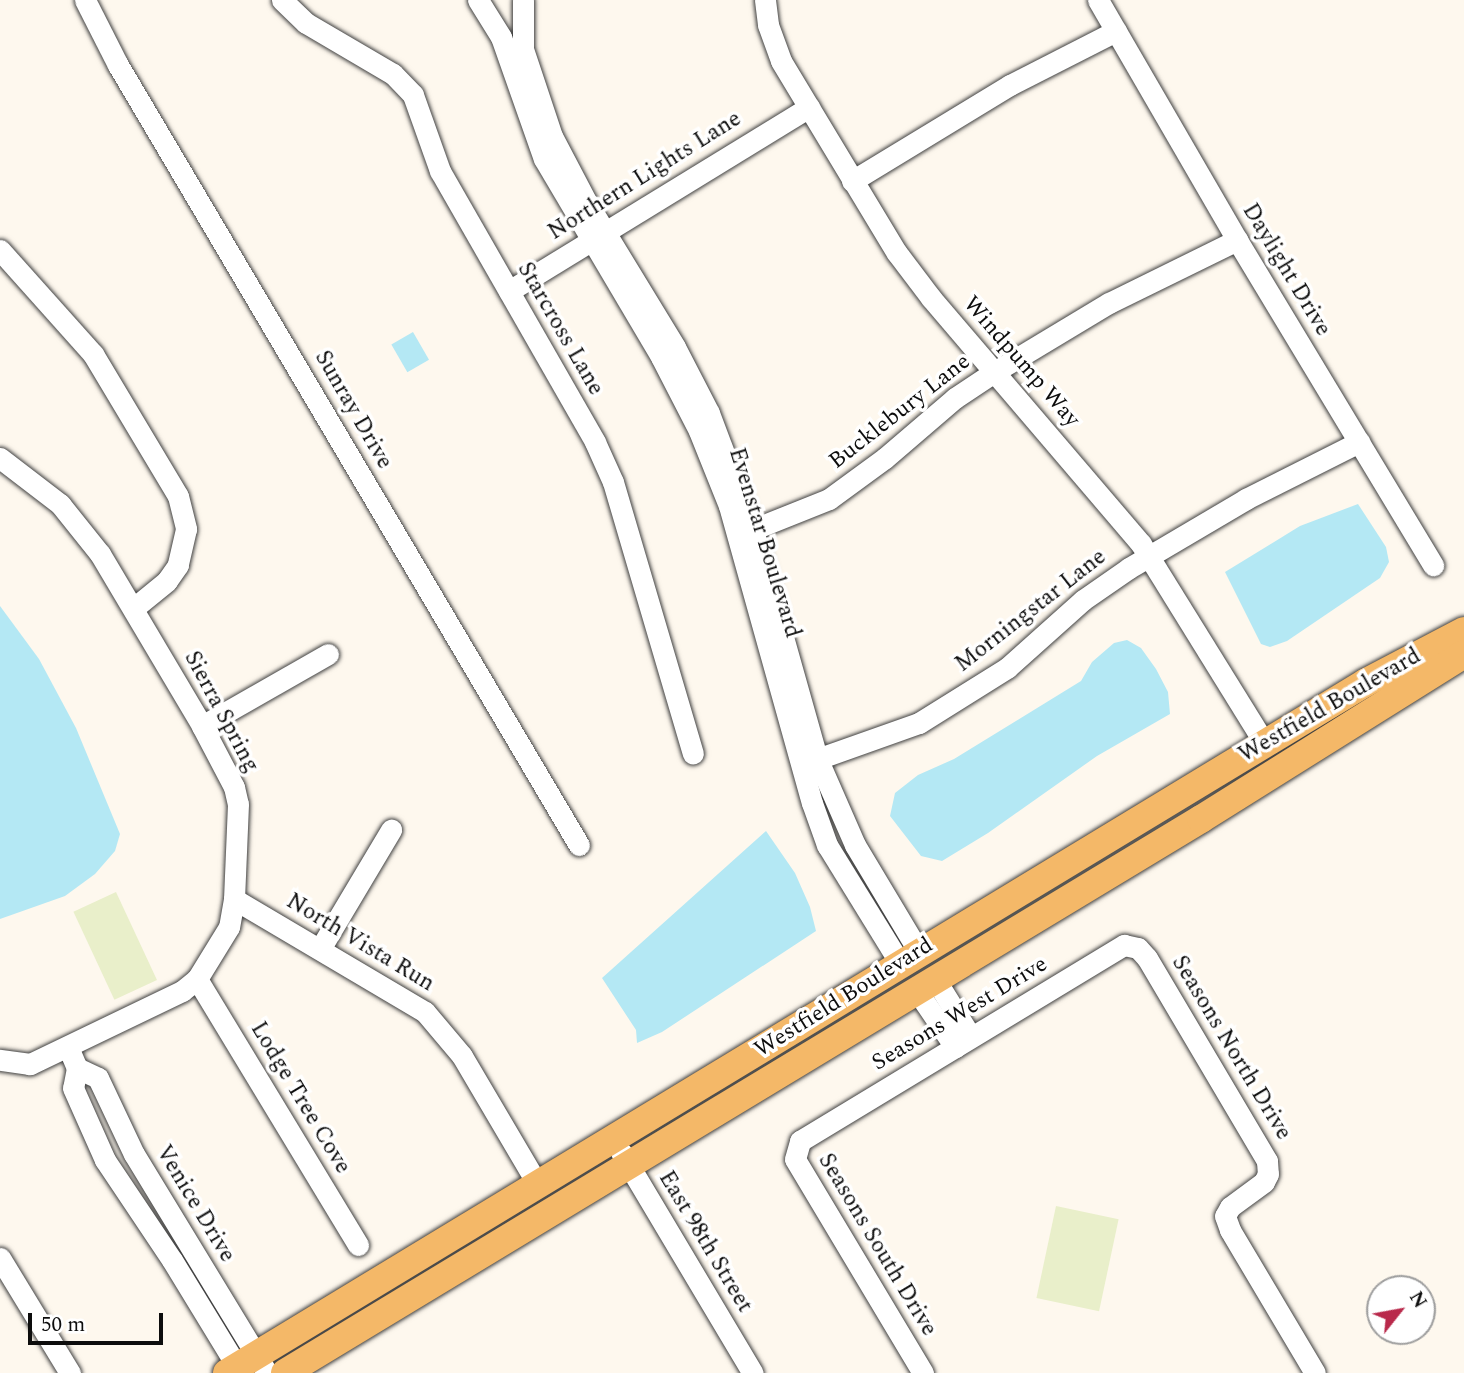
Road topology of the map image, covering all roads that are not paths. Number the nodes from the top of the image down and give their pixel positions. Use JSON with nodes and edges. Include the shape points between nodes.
{"nodes":[{"id":1,"x":85,"y":0,"type":"edge"},
{"id":2,"x":282,"y":0,"type":"edge"},
{"id":3,"x":478,"y":0,"type":"edge"},
{"id":4,"x":523,"y":0,"type":"edge"},
{"id":5,"x":765,"y":0,"type":"edge"},
{"id":6,"x":1098,"y":0,"type":"edge"},
{"id":7,"x":1116,"y":31,"type":"junction"},
{"id":8,"x":809,"y":107,"type":"junction"},
{"id":9,"x":852,"y":181,"type":"junction"},
{"id":10,"x":598,"y":236,"type":"junction"},
{"id":11,"x":1237,"y":240,"type":"junction"},
{"id":12,"x":0,"y":250,"type":"edge"},
{"id":13,"x":509,"y":291,"type":"junction"},
{"id":14,"x":994,"y":372,"type":"junction"},
{"id":15,"x":1359,"y":442,"type":"junction"},
{"id":16,"x":0,"y":458,"type":"edge"},
{"id":17,"x":745,"y":533,"type":"junction"},
{"id":18,"x":1150,"y":556,"type":"junction"},
{"id":19,"x":1433,"y":565,"type":"dead end"},
{"id":20,"x":134,"y":608,"type":"junction"},
{"id":21,"x":1464,"y":631,"type":"edge"},
{"id":22,"x":328,"y":654,"type":"dead end"},
{"id":23,"x":1464,"y":654,"type":"edge"},
{"id":24,"x":202,"y":726,"type":"junction"},
{"id":25,"x":1265,"y":744,"type":"junction"},
{"id":26,"x":693,"y":753,"type":"dead end"},
{"id":27,"x":809,"y":762,"type":"junction"},
{"id":28,"x":391,"y":830,"type":"dead end"},
{"id":29,"x":579,"y":845,"type":"dead end"},
{"id":30,"x":234,"y":899,"type":"junction"},
{"id":31,"x":320,"y":948,"type":"junction"},
{"id":32,"x":909,"y":957,"type":"junction"},
{"id":33,"x":1147,"y":958,"type":"joint"},
{"id":34,"x":197,"y":979,"type":"junction"},
{"id":35,"x":926,"y":985,"type":"junction"},
{"id":36,"x":963,"y":1042,"type":"junction"},
{"id":37,"x":68,"y":1047,"type":"junction"},
{"id":38,"x":0,"y":1060,"type":"edge"},
{"id":39,"x":614,"y":1138,"type":"junction"},
{"id":40,"x":800,"y":1141,"type":"joint"},
{"id":41,"x":629,"y":1165,"type":"junction"},
{"id":42,"x":538,"y":1185,"type":"junction"},
{"id":43,"x":358,"y":1245,"type":"dead end"},
{"id":44,"x":0,"y":1258,"type":"edge"},
{"id":45,"x":246,"y":1368,"type":"edge"},
{"id":46,"x":70,"y":1373,"type":"edge"},
{"id":47,"x":285,"y":1373,"type":"edge"},
{"id":48,"x":753,"y":1373,"type":"edge"},
{"id":49,"x":923,"y":1373,"type":"edge"},
{"id":50,"x":1315,"y":1373,"type":"edge"}],
"edges":[{"from":1,"to":29,"type":"street","name":"Sunray Drive","via":[[118,65]]},
{"from":2,"to":13,"type":"street","name":"Starcross Lane","via":[[306,23],[393,74],[409,89],[440,170]]},
{"from":3,"to":10,"type":"street","name":"Evenstar Boulevard","via":[[501,37],[544,159]]},
{"from":4,"to":10,"type":"street","name":"Evenstar Boulevard","via":[[521,42],[543,113]]},
{"from":5,"to":8,"type":"street","name":"Windpump Way","via":[[781,61]]},
{"from":6,"to":7,"type":"street","name":"Daylight Drive"},
{"from":7,"to":9,"type":"street","via":[[1010,85]]},
{"from":7,"to":11,"type":"street","name":"Daylight Drive"},
{"from":8,"to":9,"type":"street","name":"Windpump Way"},
{"from":8,"to":10,"type":"street","name":"Northern Lights Lane"},
{"from":9,"to":14,"type":"street","name":"Windpump Way","via":[[918,282]]},
{"from":10,"to":13,"type":"street","name":"Northern Lights Lane"},
{"from":10,"to":17,"type":"street","name":"Evenstar Boulevard","via":[[686,403]]},
{"from":11,"to":14,"type":"street","name":"Bucklebury Lane","via":[[1109,303]]},
{"from":11,"to":15,"type":"street","name":"Daylight Drive"},
{"from":12,"to":20,"type":"street","via":[[93,354],[178,496],[186,529],[178,565],[167,581]]},
{"from":13,"to":26,"type":"street","name":"Starcross Lane","via":[[613,482]]},
{"from":14,"to":17,"type":"street","name":"Bucklebury Lane","via":[[955,398],[846,488],[808,509]]},
{"from":14,"to":18,"type":"street","name":"Windpump Way"},
{"from":15,"to":18,"type":"street","name":"Morningstar Lane","via":[[1246,499]]},
{"from":15,"to":19,"type":"street","name":"Daylight Drive"},
{"from":16,"to":20,"type":"street","name":"Sierra Spring","via":[[72,517]]},
{"from":17,"to":27,"type":"street","name":"Evenstar Boulevard"},
{"from":18,"to":25,"type":"street","name":"Windpump Way"},
{"from":18,"to":27,"type":"street","name":"Morningstar Lane","via":[[1098,588],[1007,668],[919,723]]},
{"from":20,"to":24,"type":"street","name":"Sierra Spring"},
{"from":21,"to":25,"type":"main road","name":"Westfield Boulevard","via":[[1365,683]]},
{"from":22,"to":24,"type":"street"},
{"from":23,"to":35,"type":"main road","name":"Westfield Boulevard"},
{"from":24,"to":30,"type":"street","name":"Sierra Spring","via":[[238,804]]},
{"from":25,"to":32,"type":"main road","name":"Westfield Boulevard"},
{"from":27,"to":32,"type":"street","name":"Evenstar Boulevard"},
{"from":28,"to":31,"type":"street"},
{"from":30,"to":31,"type":"street","name":"North Vista Run"},
{"from":30,"to":34,"type":"street","name":"Sierra Spring","via":[[229,927]]},
{"from":31,"to":42,"type":"street","name":"North Vista Run","via":[[409,1001],[438,1026],[462,1056]]},
{"from":32,"to":39,"type":"main road","name":"Westfield Boulevard"},
{"from":33,"to":36,"type":"street","name":"Seasons West Drive","via":[[1138,948],[1124,945]]},
{"from":33,"to":50,"type":"street","name":"Seasons North Drive","via":[[1267,1161],[1264,1182],[1225,1216]]},
{"from":34,"to":37,"type":"street","name":"Sierra Spring","via":[[182,991]]},
{"from":34,"to":43,"type":"street","name":"Lodge Tree Cove"},
{"from":35,"to":36,"type":"street"},
{"from":35,"to":41,"type":"main road","name":"Westfield Boulevard"},
{"from":36,"to":40,"type":"street","name":"Seasons West Drive"},
{"from":37,"to":38,"type":"street","name":"Sierra Spring","via":[[30,1064]]},
{"from":37,"to":45,"type":"street","name":"Venice Drive","via":[[77,1068],[98,1078]]},
{"from":39,"to":41,"type":"street","name":"East 98th Street"},
{"from":39,"to":42,"type":"main road","name":"Westfield Boulevard"},
{"from":40,"to":49,"type":"street","name":"Seasons South Drive","via":[[794,1159]]},
{"from":41,"to":47,"type":"main road","name":"Westfield Boulevard"},
{"from":41,"to":48,"type":"street","name":"East 98th Street"},
{"from":42,"to":45,"type":"main road","name":"Westfield Boulevard"},
{"from":44,"to":46,"type":"street"}]}
